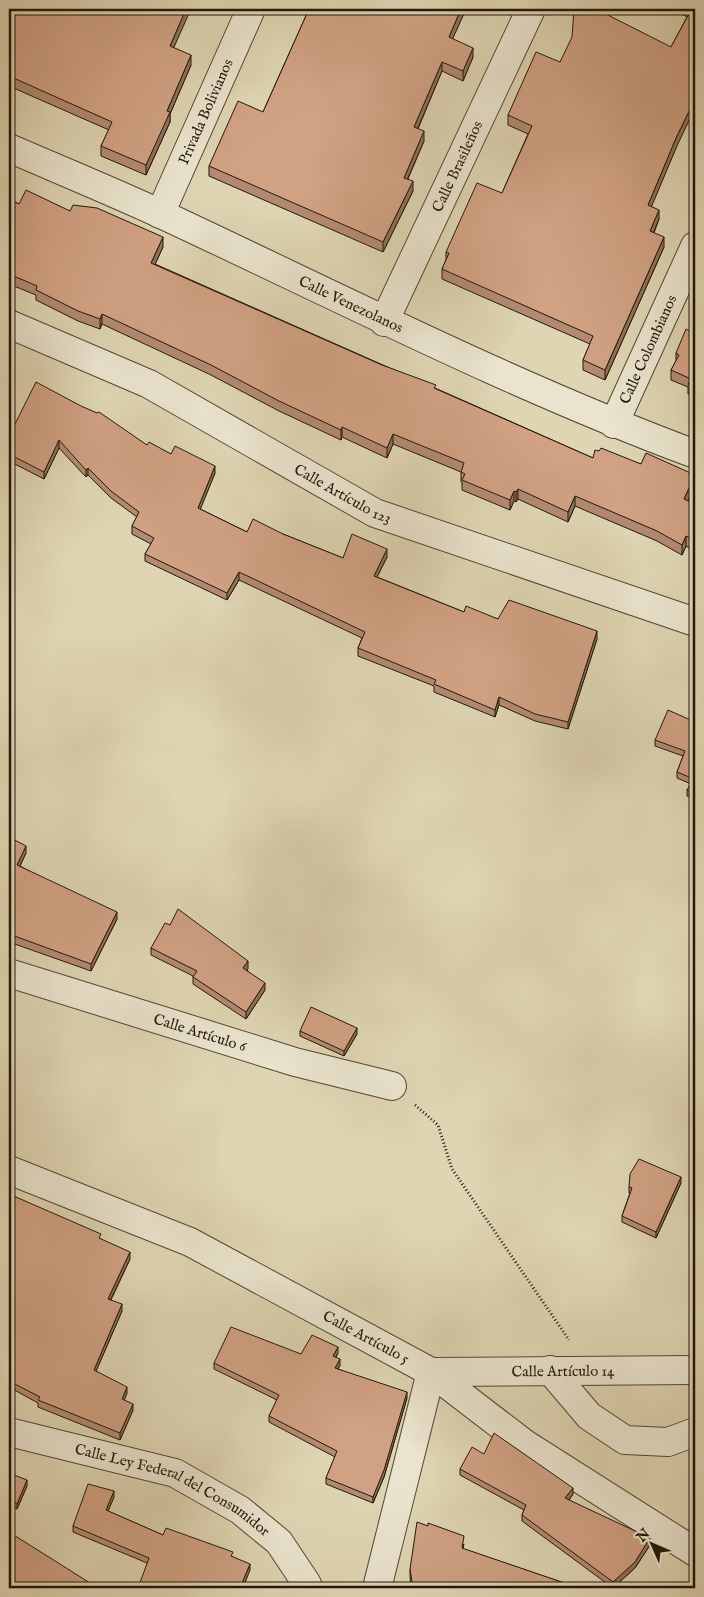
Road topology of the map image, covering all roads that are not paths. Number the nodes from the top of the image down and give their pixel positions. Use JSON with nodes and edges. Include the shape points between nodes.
{"nodes":[{"id":1,"x":251,"y":9,"type":"edge"},
{"id":2,"x":531,"y":9,"type":"edge"},
{"id":3,"x":9,"y":148,"type":"edge"},
{"id":4,"x":160,"y":214,"type":"junction"},
{"id":5,"x":695,"y":246,"type":"edge"},
{"id":6,"x":384,"y":322,"type":"junction"},
{"id":7,"x":9,"y":324,"type":"edge"},
{"id":8,"x":614,"y":424,"type":"junction"},
{"id":9,"x":695,"y":454,"type":"edge"},
{"id":10,"x":695,"y":622,"type":"edge"},
{"id":11,"x":9,"y":973,"type":"edge"},
{"id":12,"x":392,"y":1086,"type":"road end"},
{"id":13,"x":9,"y":1170,"type":"edge"},
{"id":14,"x":550,"y":1370,"type":"junction"},
{"id":15,"x":695,"y":1370,"type":"edge"},
{"id":16,"x":431,"y":1372,"type":"junction"},
{"id":17,"x":9,"y":1432,"type":"edge"},
{"id":18,"x":695,"y":1432,"type":"edge"},
{"id":19,"x":695,"y":1552,"type":"edge"},
{"id":20,"x":307,"y":1588,"type":"edge"},
{"id":21,"x":377,"y":1588,"type":"edge"}],
"edges":[{"from":1,"to":4,"type":"street","name":"Privada Bolivianos"},
{"from":2,"to":6,"type":"street","name":"Calle Brasileños"},
{"from":3,"to":4,"type":"street","name":"Calle Venezolanos"},
{"from":4,"to":6,"type":"street","name":"Calle Venezolanos"},
{"from":5,"to":8,"type":"street","name":"Calle Colombianos"},
{"from":6,"to":8,"type":"street","name":"Calle Venezolanos"},
{"from":7,"to":10,"type":"street","name":"Calle Artículo 123","via":[[149,384],[375,513]]},
{"from":8,"to":9,"type":"street","name":"Calle Venezolanos"},
{"from":11,"to":12,"type":"street","name":"Calle Artículo 6","via":[[295,1062]]},
{"from":13,"to":16,"type":"street","name":"Calle Artículo 5","via":[[190,1242]]},
{"from":14,"to":15,"type":"street","name":"Calle Artículo 14"},
{"from":14,"to":16,"type":"street","name":"Calle Artículo 14"},
{"from":14,"to":18,"type":"street","via":[[589,1416],[625,1440],[668,1442]]},
{"from":16,"to":19,"type":"street","name":"Calle Artículo 5","via":[[525,1444]]},
{"from":16,"to":21,"type":"street"},
{"from":17,"to":20,"type":"street","name":"Calle Ley Federal del Consumidor","via":[[175,1473],[240,1510],[279,1542]]}]}
